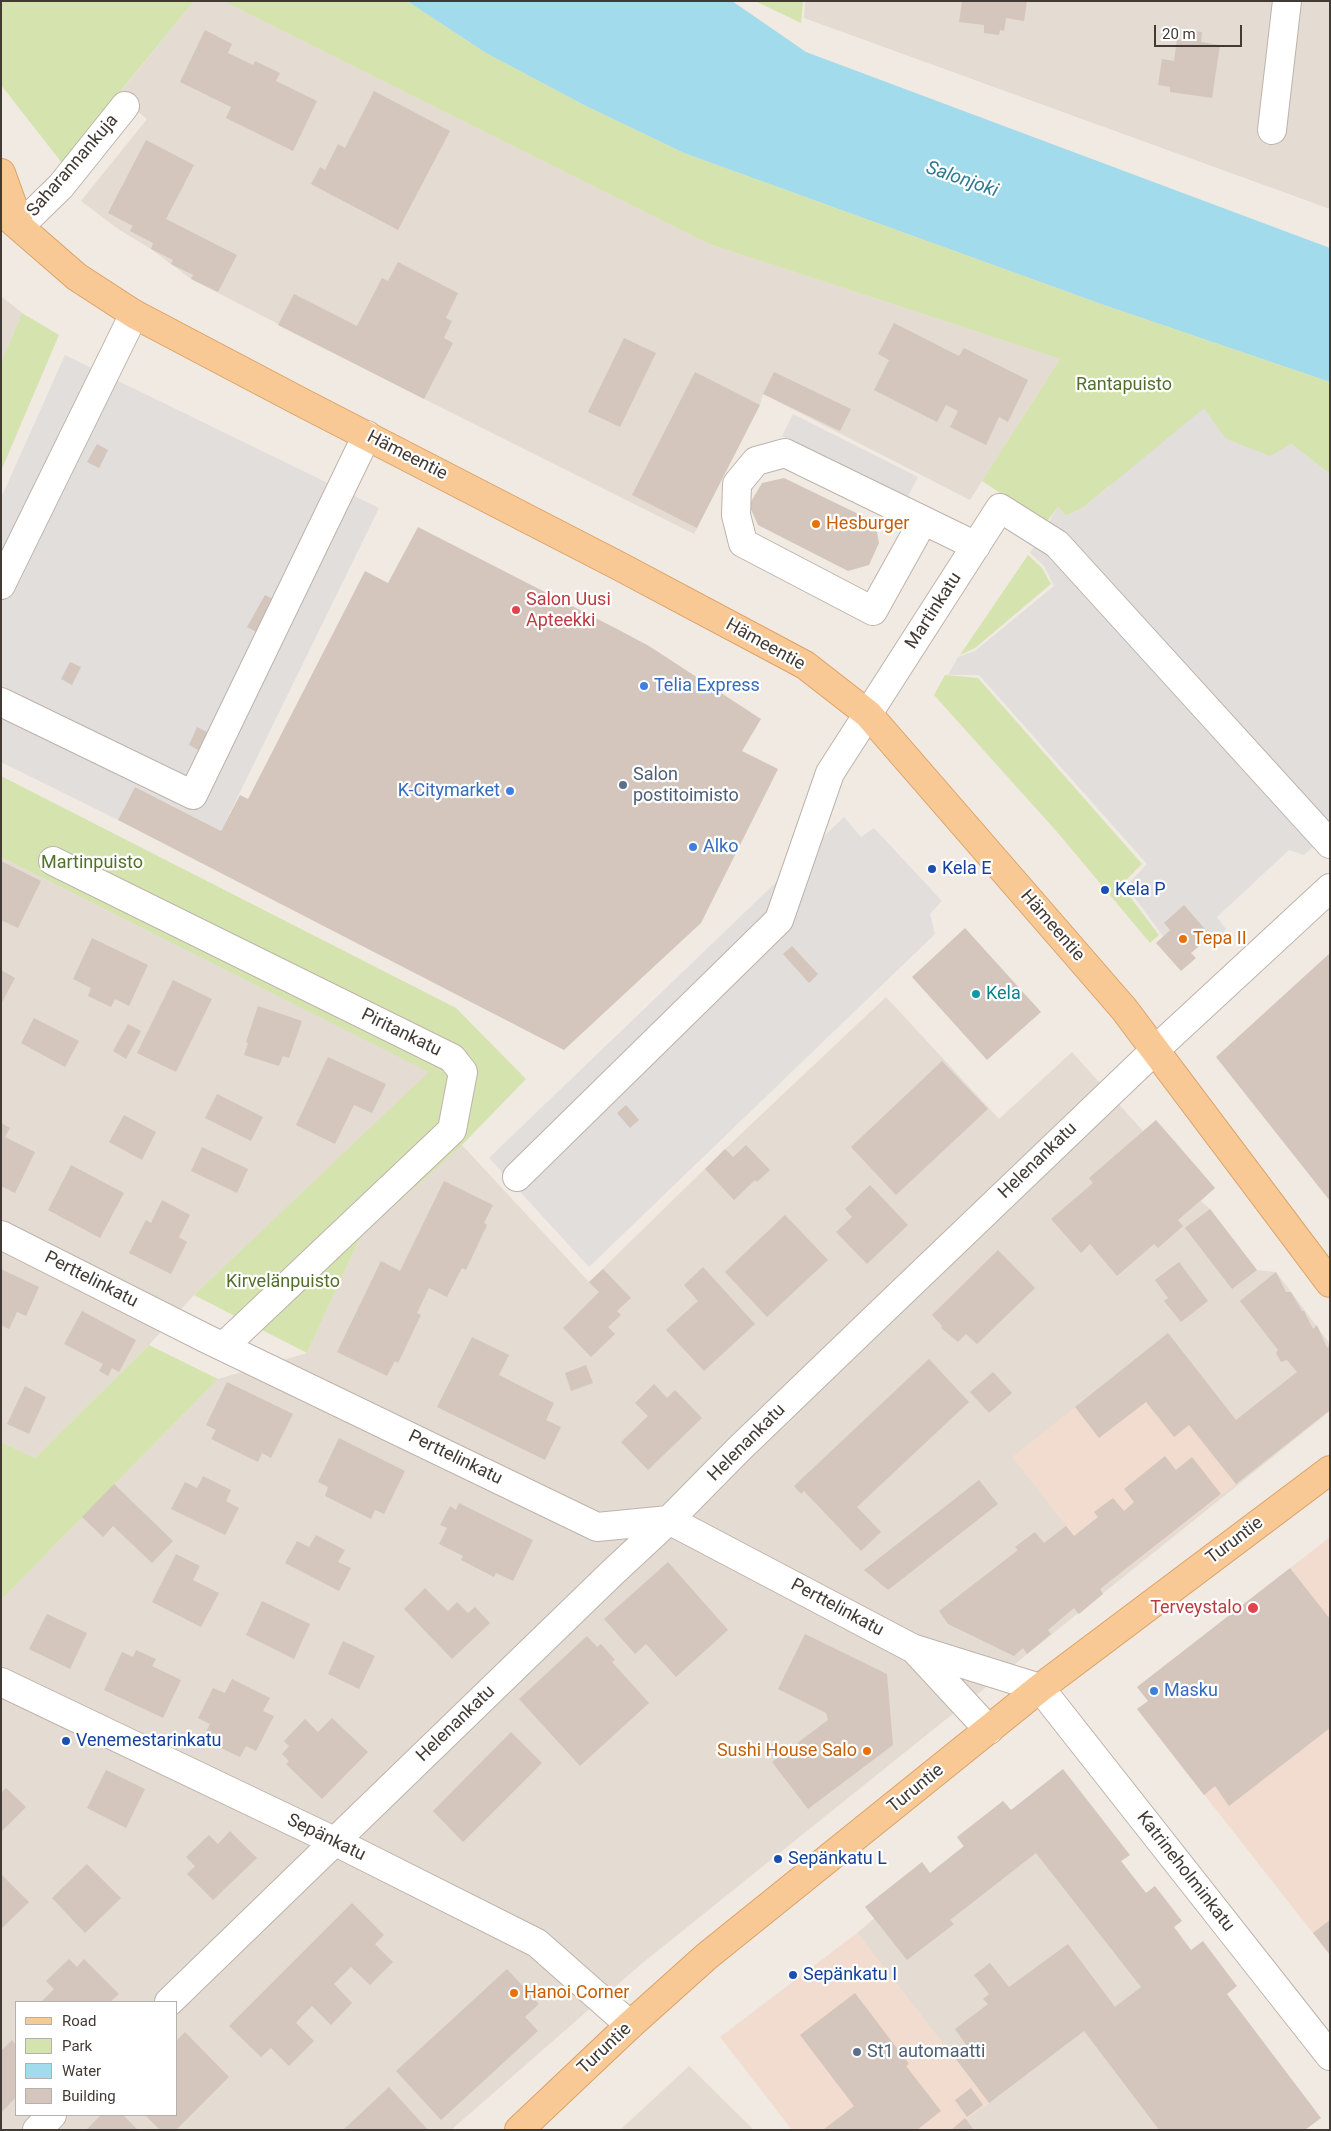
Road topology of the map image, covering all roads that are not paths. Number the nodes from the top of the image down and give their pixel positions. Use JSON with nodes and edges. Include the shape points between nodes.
{"nodes":[{"id":1,"x":1287,"y":1,"type":"edge"},
{"id":2,"x":125,"y":106,"type":"dead end"},
{"id":3,"x":1272,"y":130,"type":"dead end"},
{"id":4,"x":1,"y":173,"type":"edge"},
{"id":5,"x":11,"y":218,"type":"edge"},
{"id":6,"x":134,"y":314,"type":"junction"},
{"id":7,"x":367,"y":435,"type":"junction"},
{"id":8,"x":923,"y":521,"type":"junction"},
{"id":9,"x":976,"y":546,"type":"junction"},
{"id":10,"x":1,"y":585,"type":"edge"},
{"id":11,"x":1,"y":702,"type":"edge"},
{"id":12,"x":868,"y":714,"type":"junction"},
{"id":13,"x":1330,"y":844,"type":"edge"},
{"id":14,"x":53,"y":862,"type":"dead end"},
{"id":15,"x":1330,"y":888,"type":"edge"},
{"id":16,"x":1155,"y":1050,"type":"junction"},
{"id":17,"x":518,"y":1177,"type":"dead end"},
{"id":18,"x":1,"y":1235,"type":"edge"},
{"id":19,"x":1330,"y":1283,"type":"edge"},
{"id":20,"x":224,"y":1346,"type":"junction"},
{"id":21,"x":1330,"y":1470,"type":"edge"},
{"id":22,"x":670,"y":1520,"type":"junction"},
{"id":23,"x":912,"y":1648,"type":"junction"},
{"id":24,"x":1,"y":1682,"type":"edge"},
{"id":25,"x":1040,"y":1688,"type":"junction"},
{"id":26,"x":989,"y":1730,"type":"junction"},
{"id":27,"x":336,"y":1842,"type":"junction"},
{"id":28,"x":170,"y":2001,"type":"edge"},
{"id":29,"x":630,"y":2025,"type":"junction"},
{"id":30,"x":1330,"y":2056,"type":"edge"},
{"id":31,"x":51,"y":2116,"type":"edge"},
{"id":32,"x":36,"y":2130,"type":"edge"},
{"id":33,"x":518,"y":2130,"type":"edge"}],
"edges":[{"from":1,"to":3,"type":"street"},
{"from":2,"to":5,"type":"street","name":"Saharannankuja","via":[[60,186]]},
{"from":4,"to":5,"type":"main road","name":"Hämeentie"},
{"from":5,"to":6,"type":"main road","name":"Hämeentie","via":[[77,277]]},
{"from":6,"to":7,"type":"main road","name":"Hämeentie"},
{"from":6,"to":10,"type":"street"},
{"from":7,"to":11,"type":"street","via":[[192,795]]},
{"from":7,"to":12,"type":"main road","name":"Hämeentie","via":[[805,665]]},
{"from":8,"to":8,"type":"street","via":[[785,454],[756,461],[737,484],[736,515],[743,543],[873,611]]},
{"from":8,"to":9,"type":"street"},
{"from":9,"to":12,"type":"street","name":"Martinkatu"},
{"from":9,"to":13,"type":"street","name":"Martinkatu","via":[[1000,508],[1057,544]]},
{"from":12,"to":16,"type":"main road","name":"Hämeentie","via":[[1124,1009]]},
{"from":12,"to":17,"type":"street","name":"Martinkatu","via":[[830,773],[779,920]]},
{"from":14,"to":20,"type":"street","name":"Piritankatu","via":[[452,1058],[463,1072],[452,1130]]},
{"from":15,"to":16,"type":"street","name":"Helenankatu"},
{"from":16,"to":19,"type":"main road","name":"Hämeentie"},
{"from":16,"to":22,"type":"street","name":"Helenankatu"},
{"from":18,"to":20,"type":"street","name":"Perttelinkatu"},
{"from":20,"to":22,"type":"street","name":"Perttelinkatu","via":[[597,1526]]},
{"from":21,"to":25,"type":"main road","name":"Turuntie"},
{"from":22,"to":23,"type":"street","name":"Perttelinkatu"},
{"from":22,"to":27,"type":"street","name":"Helenankatu","via":[[605,1579]]},
{"from":23,"to":25,"type":"street","name":"Perttelinkatu"},
{"from":23,"to":26,"type":"street","name":"Perttelinkatu"},
{"from":24,"to":27,"type":"street","name":"Sepänkatu"},
{"from":25,"to":26,"type":"main road","name":"Turuntie"},
{"from":25,"to":30,"type":"street","name":"Katrineholminkatu"},
{"from":26,"to":29,"type":"main road","name":"Turuntie","via":[[707,1956]]},
{"from":27,"to":28,"type":"street","name":"Helenankatu"},
{"from":27,"to":29,"type":"street","name":"Sepänkatu","via":[[537,1943]]},
{"from":29,"to":33,"type":"main road","name":"Turuntie"},
{"from":31,"to":32,"type":"street"}]}
